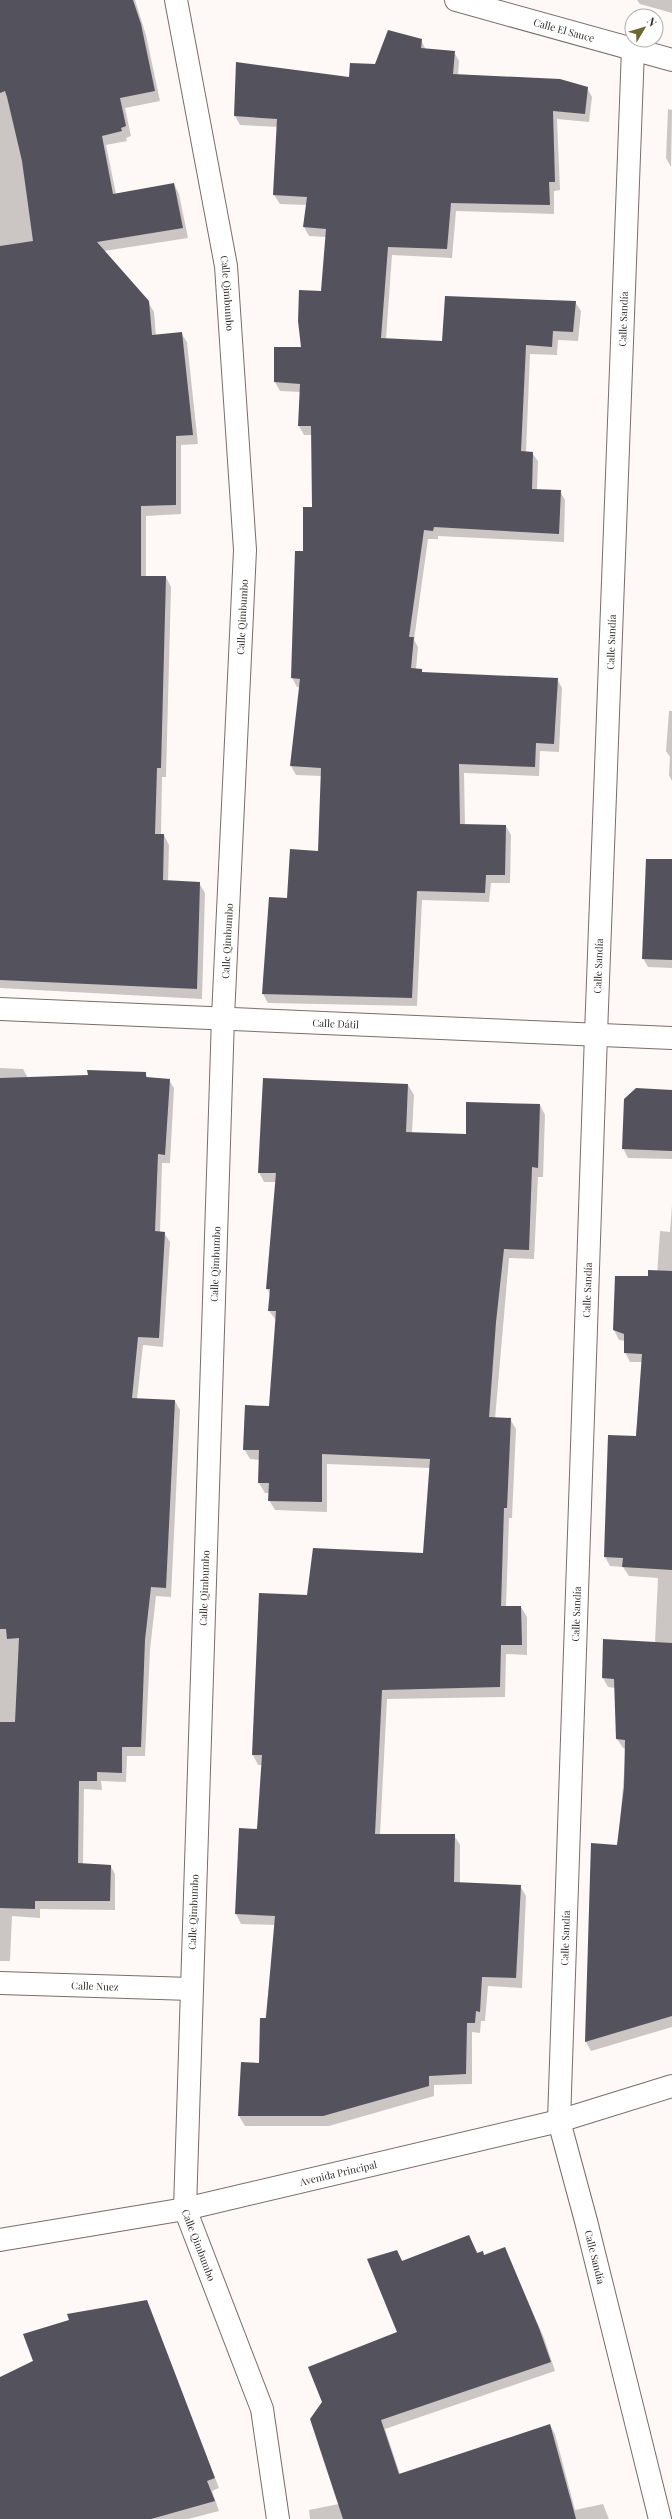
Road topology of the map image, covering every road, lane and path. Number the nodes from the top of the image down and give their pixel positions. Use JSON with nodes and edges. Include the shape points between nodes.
{"nodes":[{"id":1,"x":176,"y":0,"type":"edge"},
{"id":2,"x":456,"y":0,"type":"edge"},
{"id":3,"x":633,"y":49,"type":"junction"},
{"id":4,"x":672,"y":60,"type":"edge"},
{"id":5,"x":0,"y":1009,"type":"edge"},
{"id":6,"x":223,"y":1017,"type":"junction"},
{"id":7,"x":596,"y":1034,"type":"junction"},
{"id":8,"x":672,"y":1038,"type":"edge"},
{"id":9,"x":0,"y":1983,"type":"edge"},
{"id":10,"x":191,"y":1989,"type":"junction"},
{"id":11,"x":672,"y":2086,"type":"edge"},
{"id":12,"x":559,"y":2121,"type":"junction"},
{"id":13,"x":185,"y":2209,"type":"junction"},
{"id":14,"x":0,"y":2240,"type":"edge"},
{"id":15,"x":278,"y":2519,"type":"edge"},
{"id":16,"x":660,"y":2519,"type":"edge"}],
"edges":[{"from":1,"to":6,"type":"street","name":"Calle Qimbumbo","via":[[226,266],[245,550]]},
{"from":2,"to":3,"type":"street","name":"Calle El Sauce"},
{"from":3,"to":4,"type":"street","name":"Calle El Sauce"},
{"from":3,"to":7,"type":"street","name":"Calle Sandía"},
{"from":5,"to":6,"type":"street","name":"Calle Dátil"},
{"from":6,"to":7,"type":"street","name":"Calle Dátil"},
{"from":6,"to":10,"type":"street","name":"Calle Qimbumbo"},
{"from":7,"to":8,"type":"street","name":"Calle Dátil"},
{"from":7,"to":12,"type":"street","name":"Calle Sandía"},
{"from":9,"to":10,"type":"street","name":"Calle Nuez"},
{"from":10,"to":13,"type":"street","name":"Calle Qimbumbo"},
{"from":11,"to":12,"type":"street","name":"Avenida Principal"},
{"from":12,"to":13,"type":"street","name":"Avenida Principal"},
{"from":12,"to":16,"type":"street","name":"Calle Sandía"},
{"from":13,"to":14,"type":"street","name":"Avenida Principal"},
{"from":13,"to":15,"type":"street","name":"Calle Qimbumbo","via":[[262,2409]]}]}
